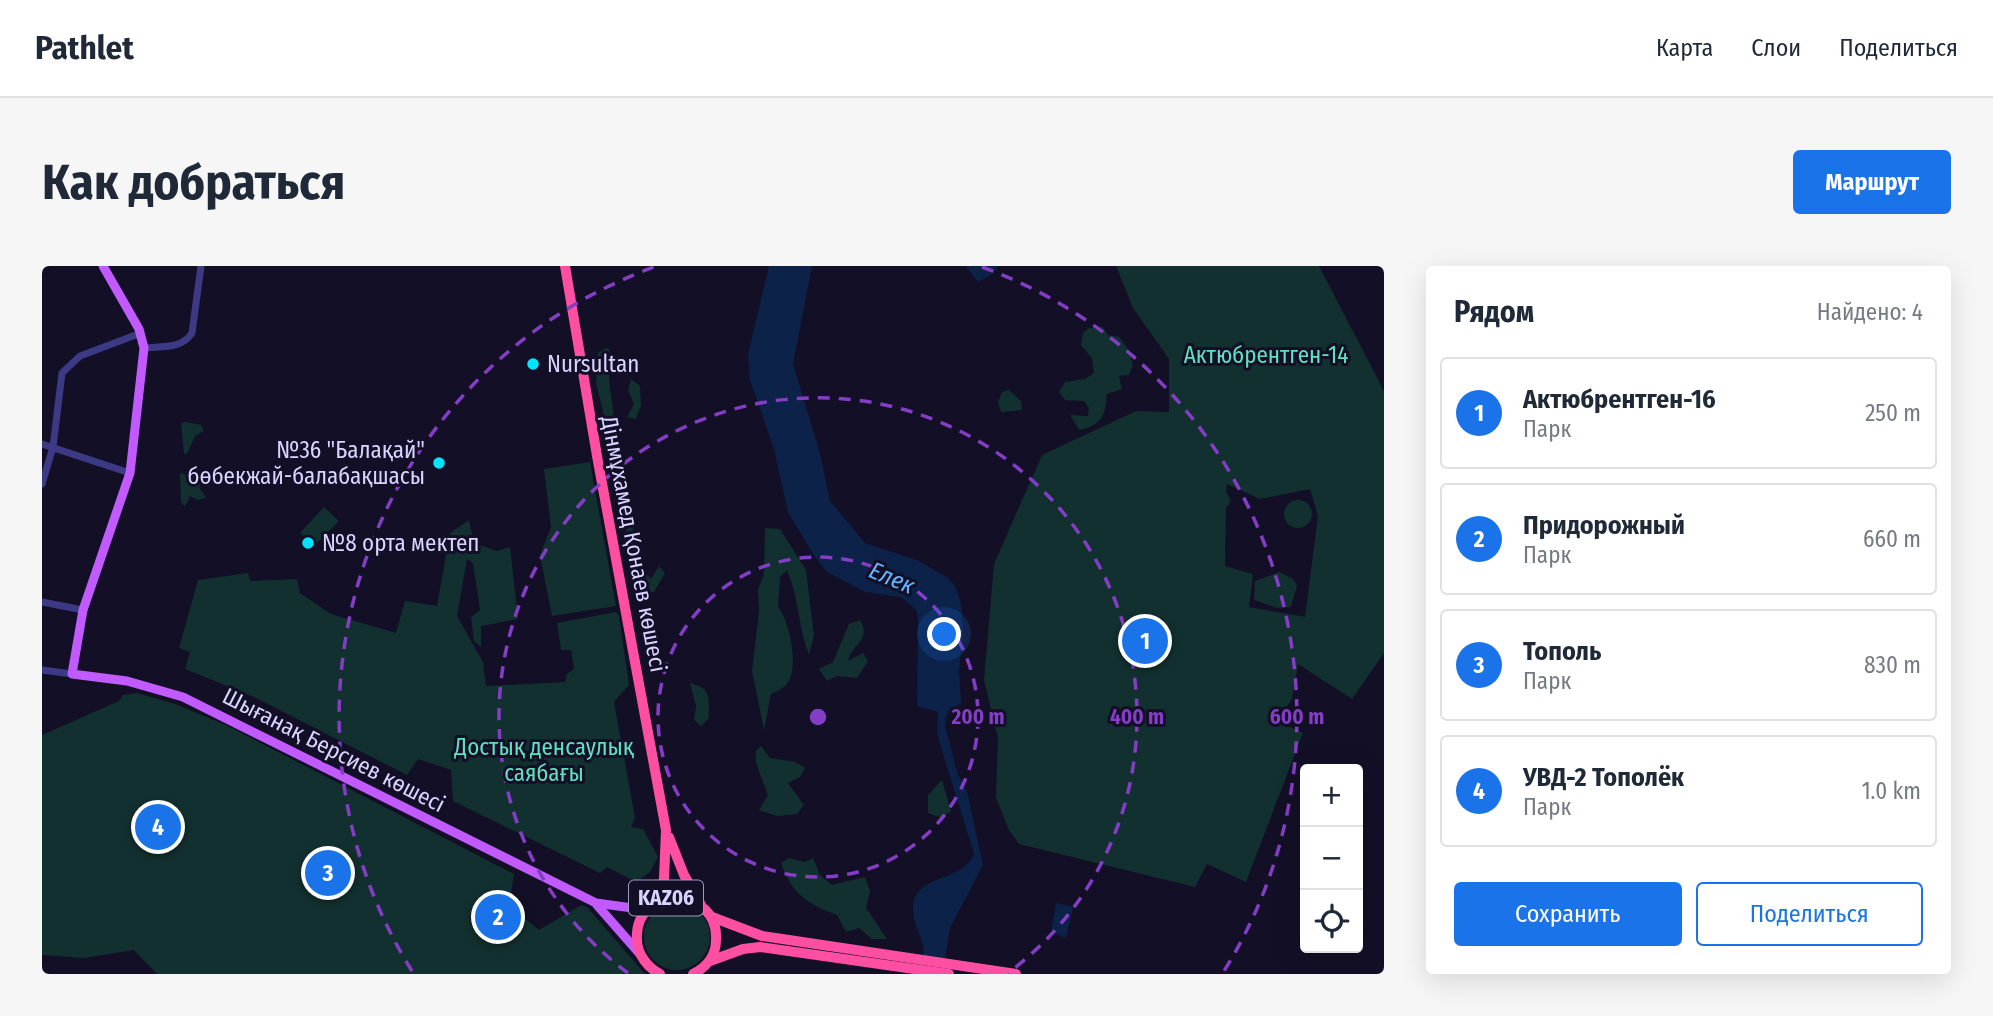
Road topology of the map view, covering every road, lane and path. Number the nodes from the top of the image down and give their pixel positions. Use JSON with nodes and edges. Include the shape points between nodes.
{"nodes":[{"id":1,"x":103,"y":266,"type":"edge"},
{"id":2,"x":201,"y":266,"type":"edge"},
{"id":3,"x":565,"y":266,"type":"edge"},
{"id":4,"x":141,"y":333,"type":"junction"},
{"id":5,"x":144,"y":348,"type":"junction"},
{"id":6,"x":42,"y":444,"type":"edge"},
{"id":7,"x":53,"y":447,"type":"junction"},
{"id":8,"x":130,"y":473,"type":"junction"},
{"id":9,"x":42,"y":484,"type":"edge"},
{"id":10,"x":42,"y":602,"type":"edge"},
{"id":11,"x":83,"y":610,"type":"junction"},
{"id":12,"x":42,"y":670,"type":"edge"},
{"id":13,"x":72,"y":674,"type":"junction"},
{"id":14,"x":666,"y":830,"type":"junction"},
{"id":15,"x":596,"y":903,"type":"junction"},
{"id":16,"x":701,"y":905,"type":"junction"},
{"id":17,"x":650,"y":907,"type":"junction"},
{"id":18,"x":712,"y":917,"type":"junction"},
{"id":19,"x":828,"y":951,"type":"junction"},
{"id":20,"x":639,"y":953,"type":"junction"},
{"id":21,"x":710,"y":961,"type":"junction"},
{"id":22,"x":657,"y":973,"type":"edge"},
{"id":23,"x":698,"y":973,"type":"edge"},
{"id":24,"x":949,"y":974,"type":"edge"},
{"id":25,"x":1016,"y":974,"type":"edge"}],
"edges":[{"from":1,"to":4,"type":"main road"},
{"from":2,"to":5,"type":"street","via":[[188,340],[182,345]]},
{"from":3,"to":14,"type":"highway","name":"Дінмұхамед Қонаев көшесі","number":"KАZ06"},
{"from":4,"to":5,"type":"main road"},
{"from":4,"to":7,"type":"street","via":[[69,364],[59,382]]},
{"from":5,"to":8,"type":"main road"},
{"from":6,"to":7,"type":"street"},
{"from":7,"to":8,"type":"street"},
{"from":7,"to":9,"type":"street"},
{"from":8,"to":11,"type":"main road"},
{"from":10,"to":11,"type":"street"},
{"from":11,"to":13,"type":"main road"},
{"from":12,"to":13,"type":"street","name":"Шығанақ Берсиев көшесі"},
{"from":13,"to":15,"type":"main road","name":"Шығанақ Берсиев көшесі","via":[[127,681],[183,697]]},
{"from":14,"to":16,"type":"highway","number":"KАZ06"},
{"from":14,"to":17,"type":"highway","number":"KАZ06","via":[[664,879]]},
{"from":15,"to":17,"type":"main road"},
{"from":15,"to":20,"type":"main road"},
{"from":16,"to":17,"type":"highway","number":"KАZ06","via":[[678,897]]},
{"from":16,"to":18,"type":"highway","number":"KАZ06"},
{"from":17,"to":20,"type":"highway","number":"KАZ06","via":[[637,931]]},
{"from":18,"to":19,"type":"highway","number":"KАZ06","via":[[762,936]]},
{"from":18,"to":21,"type":"highway","number":"KАZ06","via":[[717,932]]},
{"from":19,"to":21,"type":"highway","number":"KАZ06","via":[[760,947]]},
{"from":19,"to":24,"type":"highway","number":"KАZ06"},
{"from":19,"to":25,"type":"highway","number":"KАZ06"},
{"from":20,"to":22,"type":"highway"},
{"from":21,"to":23,"type":"highway","number":"KАZ06"}]}
